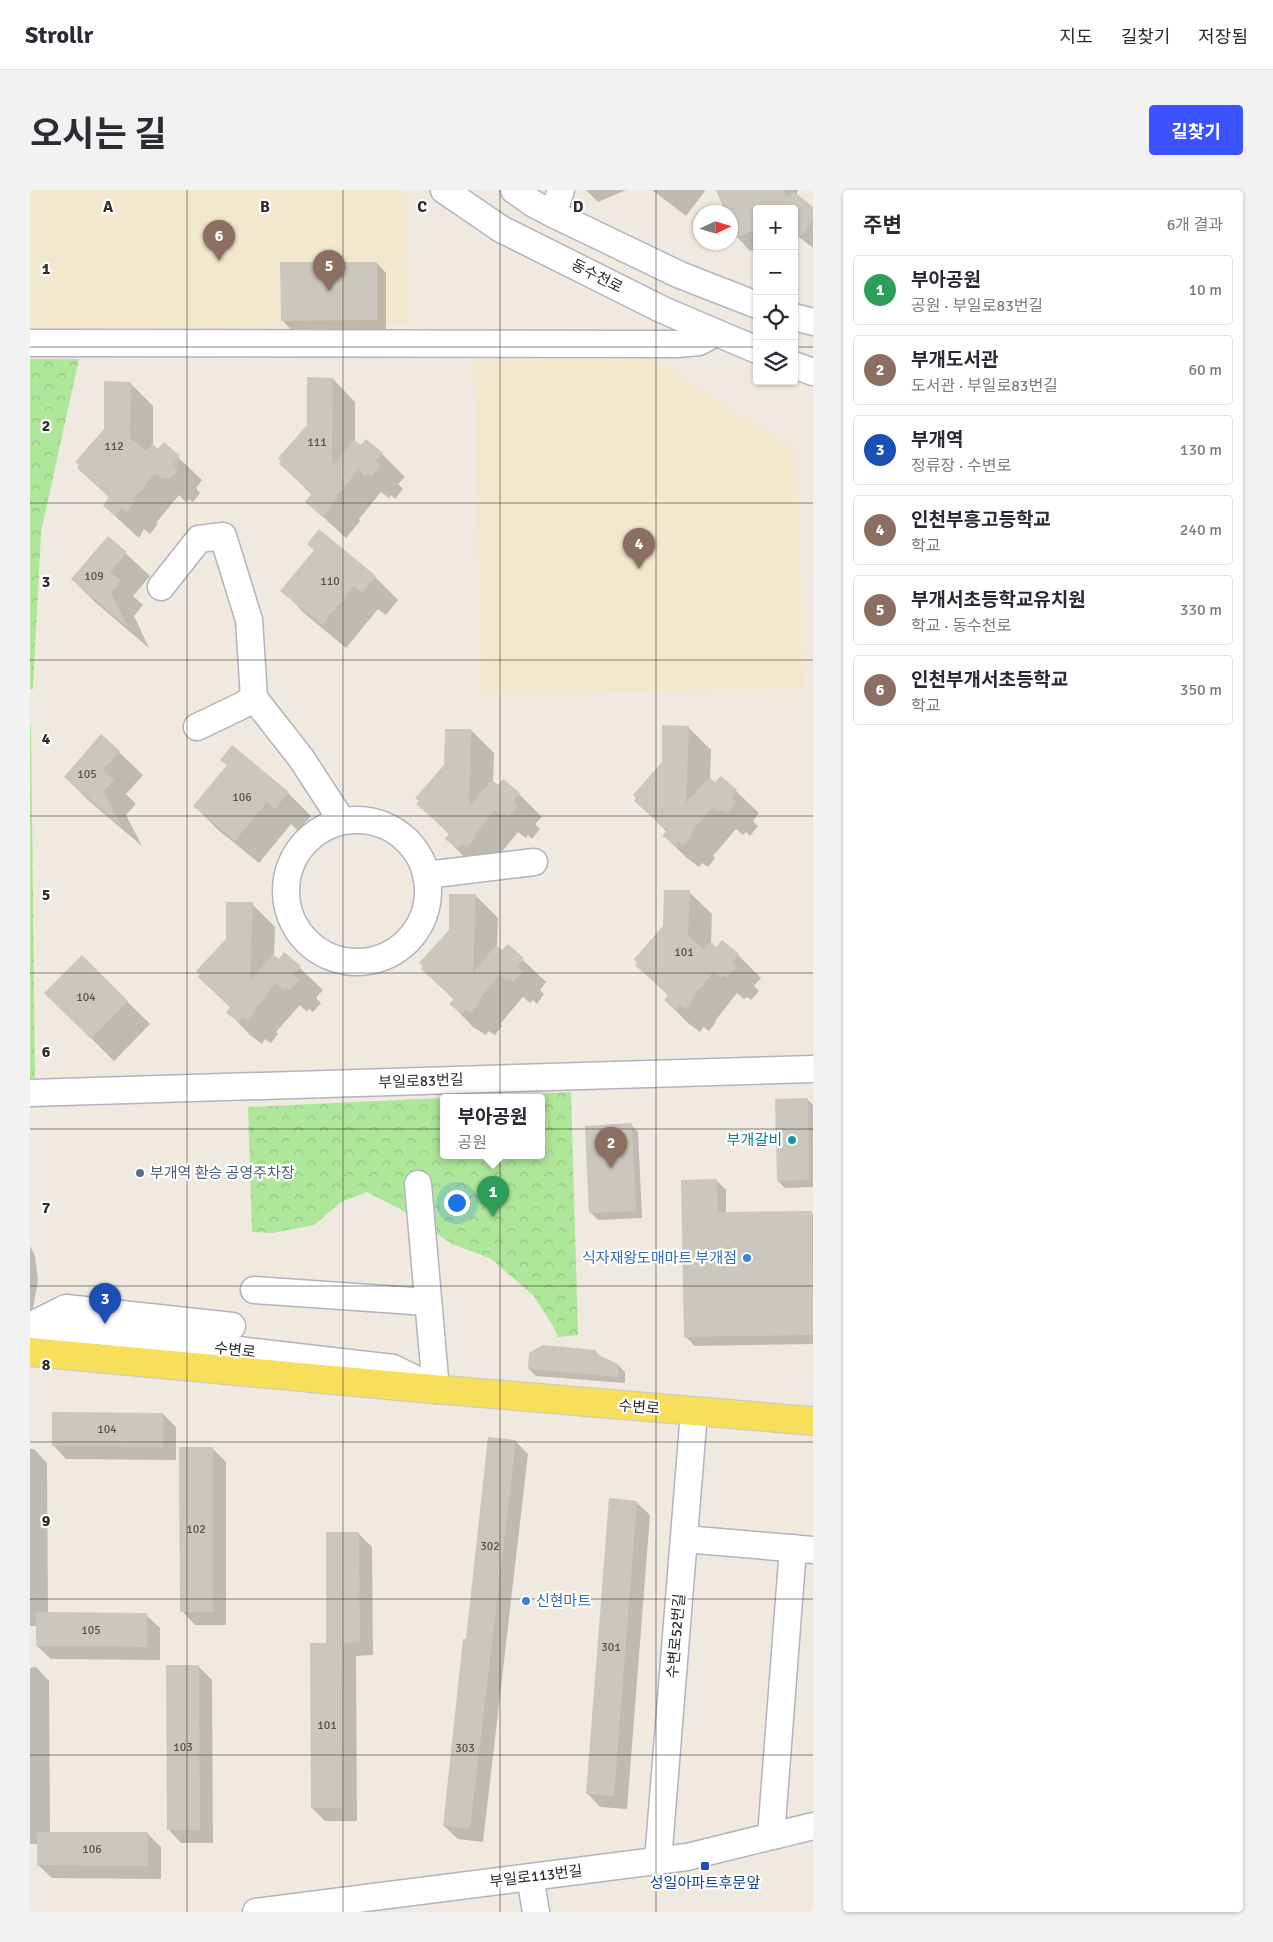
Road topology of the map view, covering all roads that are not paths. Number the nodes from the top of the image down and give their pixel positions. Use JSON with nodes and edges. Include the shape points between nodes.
{"nodes":[{"id":1,"x":444,"y":190,"type":"edge"},
{"id":2,"x":514,"y":190,"type":"edge"},
{"id":3,"x":561,"y":190,"type":"edge"},
{"id":4,"x":553,"y":214,"type":"junction"},
{"id":5,"x":753,"y":303,"type":"edge"},
{"id":6,"x":798,"y":318,"type":"edge"},
{"id":7,"x":813,"y":322,"type":"edge"},
{"id":8,"x":715,"y":333,"type":"junction"},
{"id":9,"x":30,"y":343,"type":"edge"},
{"id":10,"x":753,"y":348,"type":"edge"},
{"id":11,"x":798,"y":366,"type":"edge"},
{"id":12,"x":813,"y":372,"type":"edge"},
{"id":13,"x":161,"y":587,"type":"dead end"},
{"id":14,"x":254,"y":698,"type":"junction"},
{"id":15,"x":197,"y":726,"type":"dead end"},
{"id":16,"x":342,"y":821,"type":"junction"},
{"id":17,"x":534,"y":862,"type":"dead end"},
{"id":18,"x":426,"y":875,"type":"junction"},
{"id":19,"x":813,"y":1069,"type":"edge"},
{"id":20,"x":30,"y":1093,"type":"edge"},
{"id":21,"x":418,"y":1184,"type":"dead end"},
{"id":22,"x":254,"y":1290,"type":"dead end"},
{"id":23,"x":428,"y":1302,"type":"junction"},
{"id":24,"x":30,"y":1326,"type":"edge"},
{"id":25,"x":232,"y":1326,"type":"dead end"},
{"id":26,"x":30,"y":1352,"type":"edge"},
{"id":27,"x":30,"y":1364,"type":"edge"},
{"id":28,"x":436,"y":1390,"type":"junction"},
{"id":29,"x":694,"y":1412,"type":"junction"},
{"id":30,"x":813,"y":1421,"type":"edge"},
{"id":31,"x":684,"y":1539,"type":"junction"},
{"id":32,"x":803,"y":1549,"type":"edge"},
{"id":33,"x":813,"y":1826,"type":"edge"},
{"id":34,"x":771,"y":1836,"type":"junction"},
{"id":35,"x":658,"y":1861,"type":"junction"},
{"id":36,"x":530,"y":1877,"type":"junction"},
{"id":37,"x":256,"y":1912,"type":"edge"},
{"id":38,"x":536,"y":1912,"type":"edge"}],
"edges":[{"from":1,"to":8,"type":"street","name":"동수천로","via":[[501,229]]},
{"from":2,"to":4,"type":"street"},
{"from":3,"to":4,"type":"street"},
{"from":4,"to":5,"type":"street","via":[[680,275]]},
{"from":6,"to":7,"type":"street"},
{"from":8,"to":9,"type":"street","via":[[699,342],[677,344]]},
{"from":8,"to":10,"type":"street","name":"동수천로"},
{"from":11,"to":12,"type":"street"},
{"from":13,"to":14,"type":"street","via":[[199,539],[223,536],[249,620]]},
{"from":14,"to":15,"type":"street"},
{"from":14,"to":16,"type":"street","via":[[301,758]]},
{"from":16,"to":18,"type":"street","via":[[364,820],[385,825],[404,837],[418,854]]},
{"from":16,"to":18,"type":"street","via":[[320,830],[301,846],[290,867],[285,891],[289,914],[300,936],[319,952],[341,961],[365,963],[388,956],[407,942],[421,922],[428,899]]},
{"from":17,"to":18,"type":"street"},
{"from":19,"to":20,"type":"street","name":"부일로83번길"},
{"from":21,"to":23,"type":"street"},
{"from":22,"to":23,"type":"street"},
{"from":23,"to":28,"type":"street"},
{"from":24,"to":25,"type":"street","via":[[66,1308]]},
{"from":24,"to":28,"type":"street","name":"수변로","via":[[393,1368]]},
{"from":26,"to":28,"type":"main road","name":"수변로"},
{"from":27,"to":28,"type":"street","name":"수변로","via":[[414,1398]]},
{"from":28,"to":29,"type":"main road","name":"수변로"},
{"from":29,"to":30,"type":"main road","name":"수변로"},
{"from":29,"to":31,"type":"street","name":"수변로52번길"},
{"from":31,"to":32,"type":"street"},
{"from":31,"to":35,"type":"street","name":"수변로52번길"},
{"from":32,"to":34,"type":"street"},
{"from":33,"to":34,"type":"street","name":"부일로113번길"},
{"from":34,"to":35,"type":"street","name":"부일로113번길"},
{"from":35,"to":36,"type":"street","name":"부일로113번길"},
{"from":36,"to":37,"type":"street","name":"부일로113번길"},
{"from":36,"to":38,"type":"street"}]}
